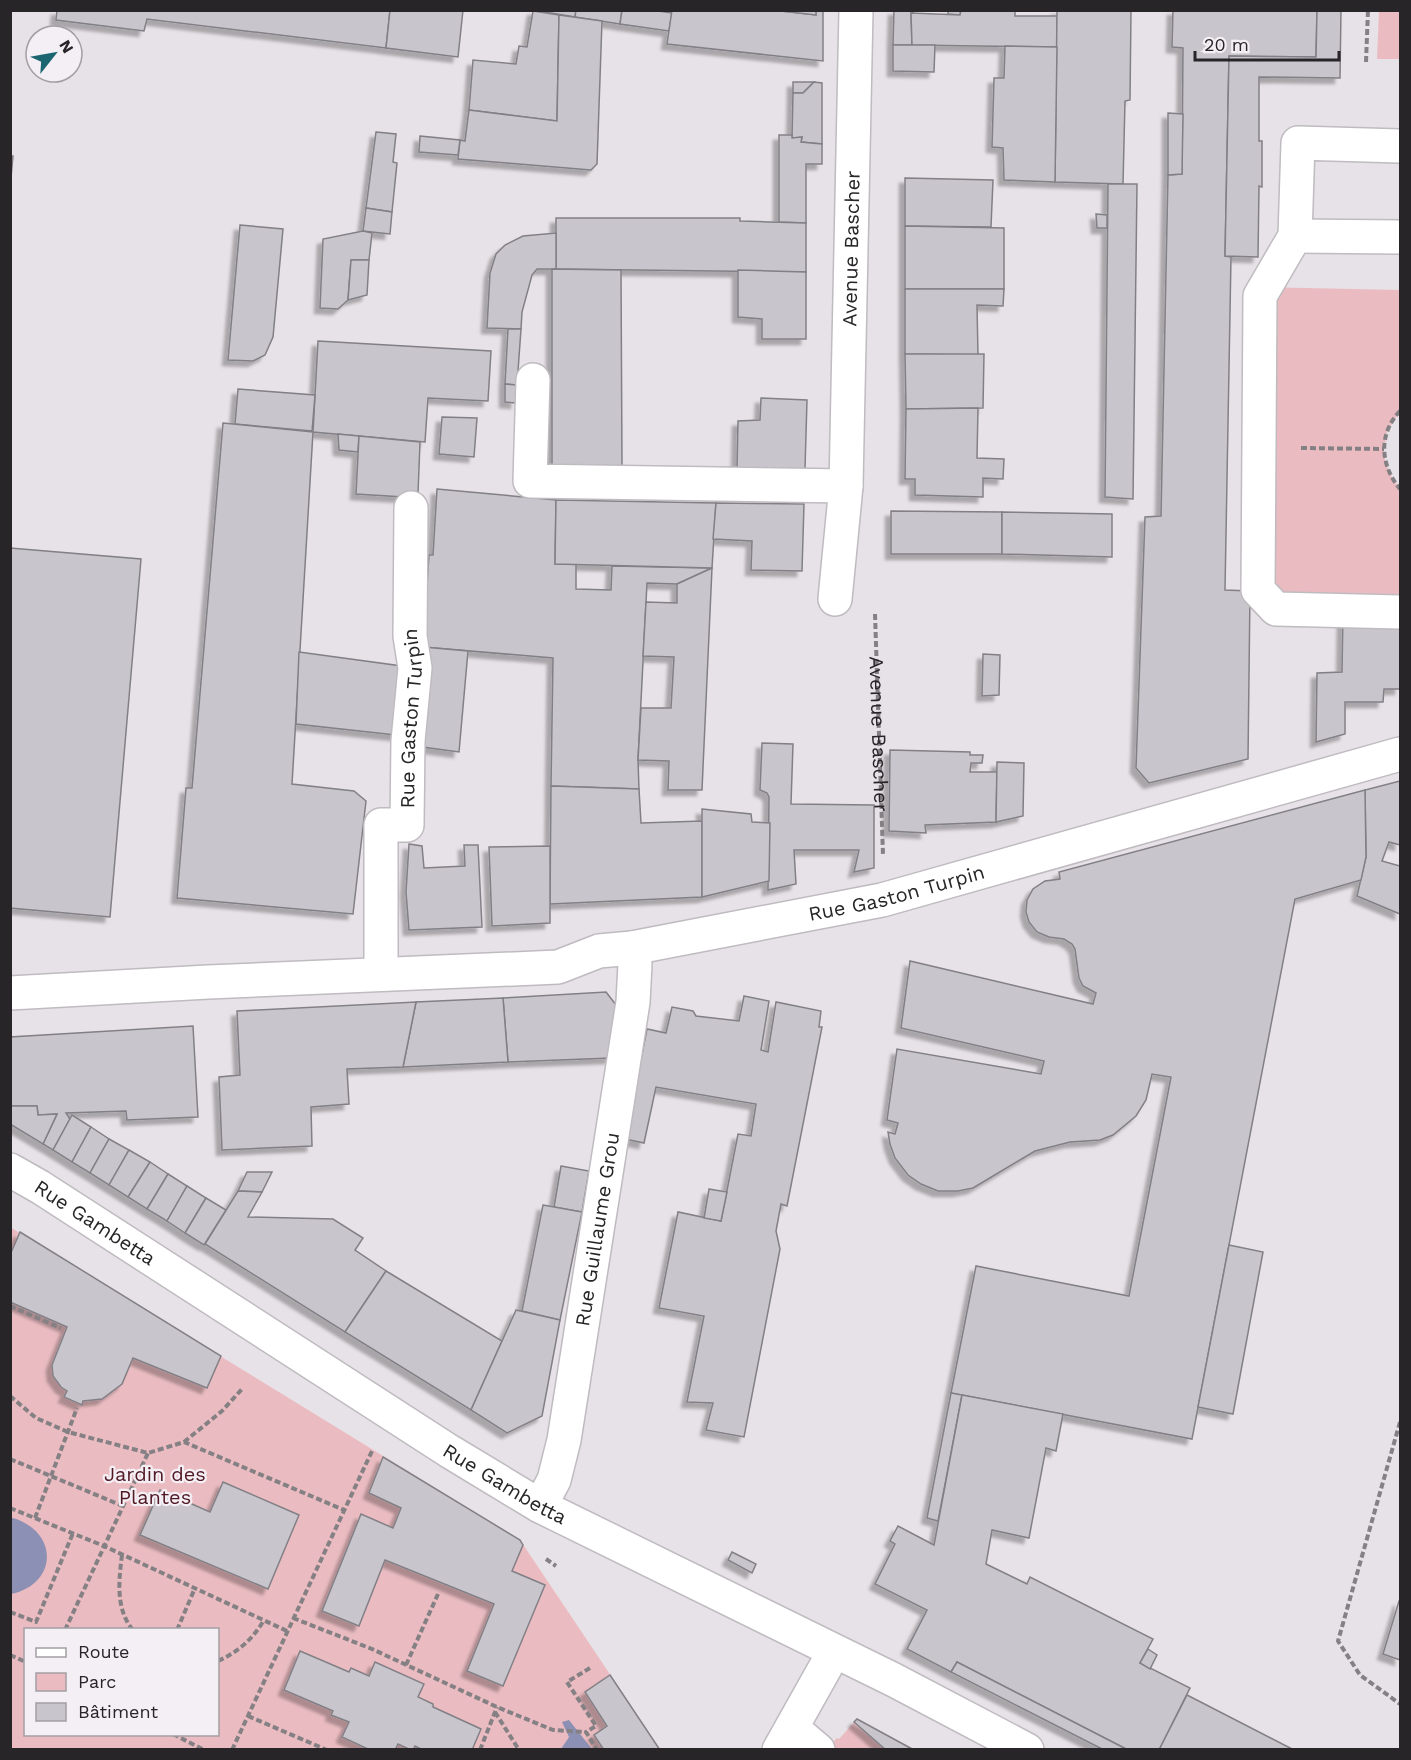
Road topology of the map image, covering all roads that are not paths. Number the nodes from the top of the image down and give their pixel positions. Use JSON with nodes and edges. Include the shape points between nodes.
{"nodes":[{"id":1,"x":856,"y":10,"type":"edge"},
{"id":2,"x":1401,"y":146,"type":"edge"},
{"id":3,"x":1295,"y":236,"type":"junction"},
{"id":4,"x":1401,"y":237,"type":"edge"},
{"id":5,"x":533,"y":380,"type":"dead end"},
{"id":6,"x":846,"y":486,"type":"junction"},
{"id":7,"x":411,"y":508,"type":"dead end"},
{"id":8,"x":835,"y":599,"type":"road end"},
{"id":9,"x":1401,"y":612,"type":"edge"},
{"id":10,"x":1401,"y":754,"type":"edge"},
{"id":11,"x":633,"y":948,"type":"junction"},
{"id":12,"x":381,"y":974,"type":"junction"},
{"id":13,"x":10,"y":993,"type":"edge"},
{"id":14,"x":10,"y":1170,"type":"edge"},
{"id":15,"x":540,"y":1506,"type":"junction"},
{"id":16,"x":834,"y":1652,"type":"junction"},
{"id":17,"x":785,"y":1738,"type":"edge"},
{"id":18,"x":818,"y":1749,"type":"edge"},
{"id":19,"x":1027,"y":1749,"type":"edge"}],
"edges":[{"from":1,"to":6,"type":"street","name":"Avenue Bascher"},
{"from":2,"to":3,"type":"street","via":[[1298,143]]},
{"from":3,"to":4,"type":"street"},
{"from":3,"to":9,"type":"street","via":[[1260,296],[1258,590],[1276,609]]},
{"from":5,"to":6,"type":"street","via":[[530,481]]},
{"from":6,"to":8,"type":"street","name":"Avenue Bascher"},
{"from":7,"to":12,"type":"street","name":"Rue Gaston Turpin","via":[[410,636],[415,668],[408,741],[407,825],[381,825]]},
{"from":10,"to":11,"type":"street","name":"Rue Gaston Turpin","via":[[882,900]]},
{"from":11,"to":12,"type":"street","name":"Rue Gaston Turpin","via":[[599,951],[558,967]]},
{"from":11,"to":15,"type":"street","name":"Rue Guillaume Grou","via":[[633,1002],[564,1440],[554,1480]]},
{"from":12,"to":13,"type":"street","name":"Rue Gaston Turpin"},
{"from":14,"to":15,"type":"street","name":"Rue Gambetta"},
{"from":15,"to":16,"type":"street","name":"Rue Gambetta"},
{"from":16,"to":17,"type":"street"},
{"from":16,"to":19,"type":"street","name":"Rue Gambetta"},
{"from":17,"to":18,"type":"street"}]}
